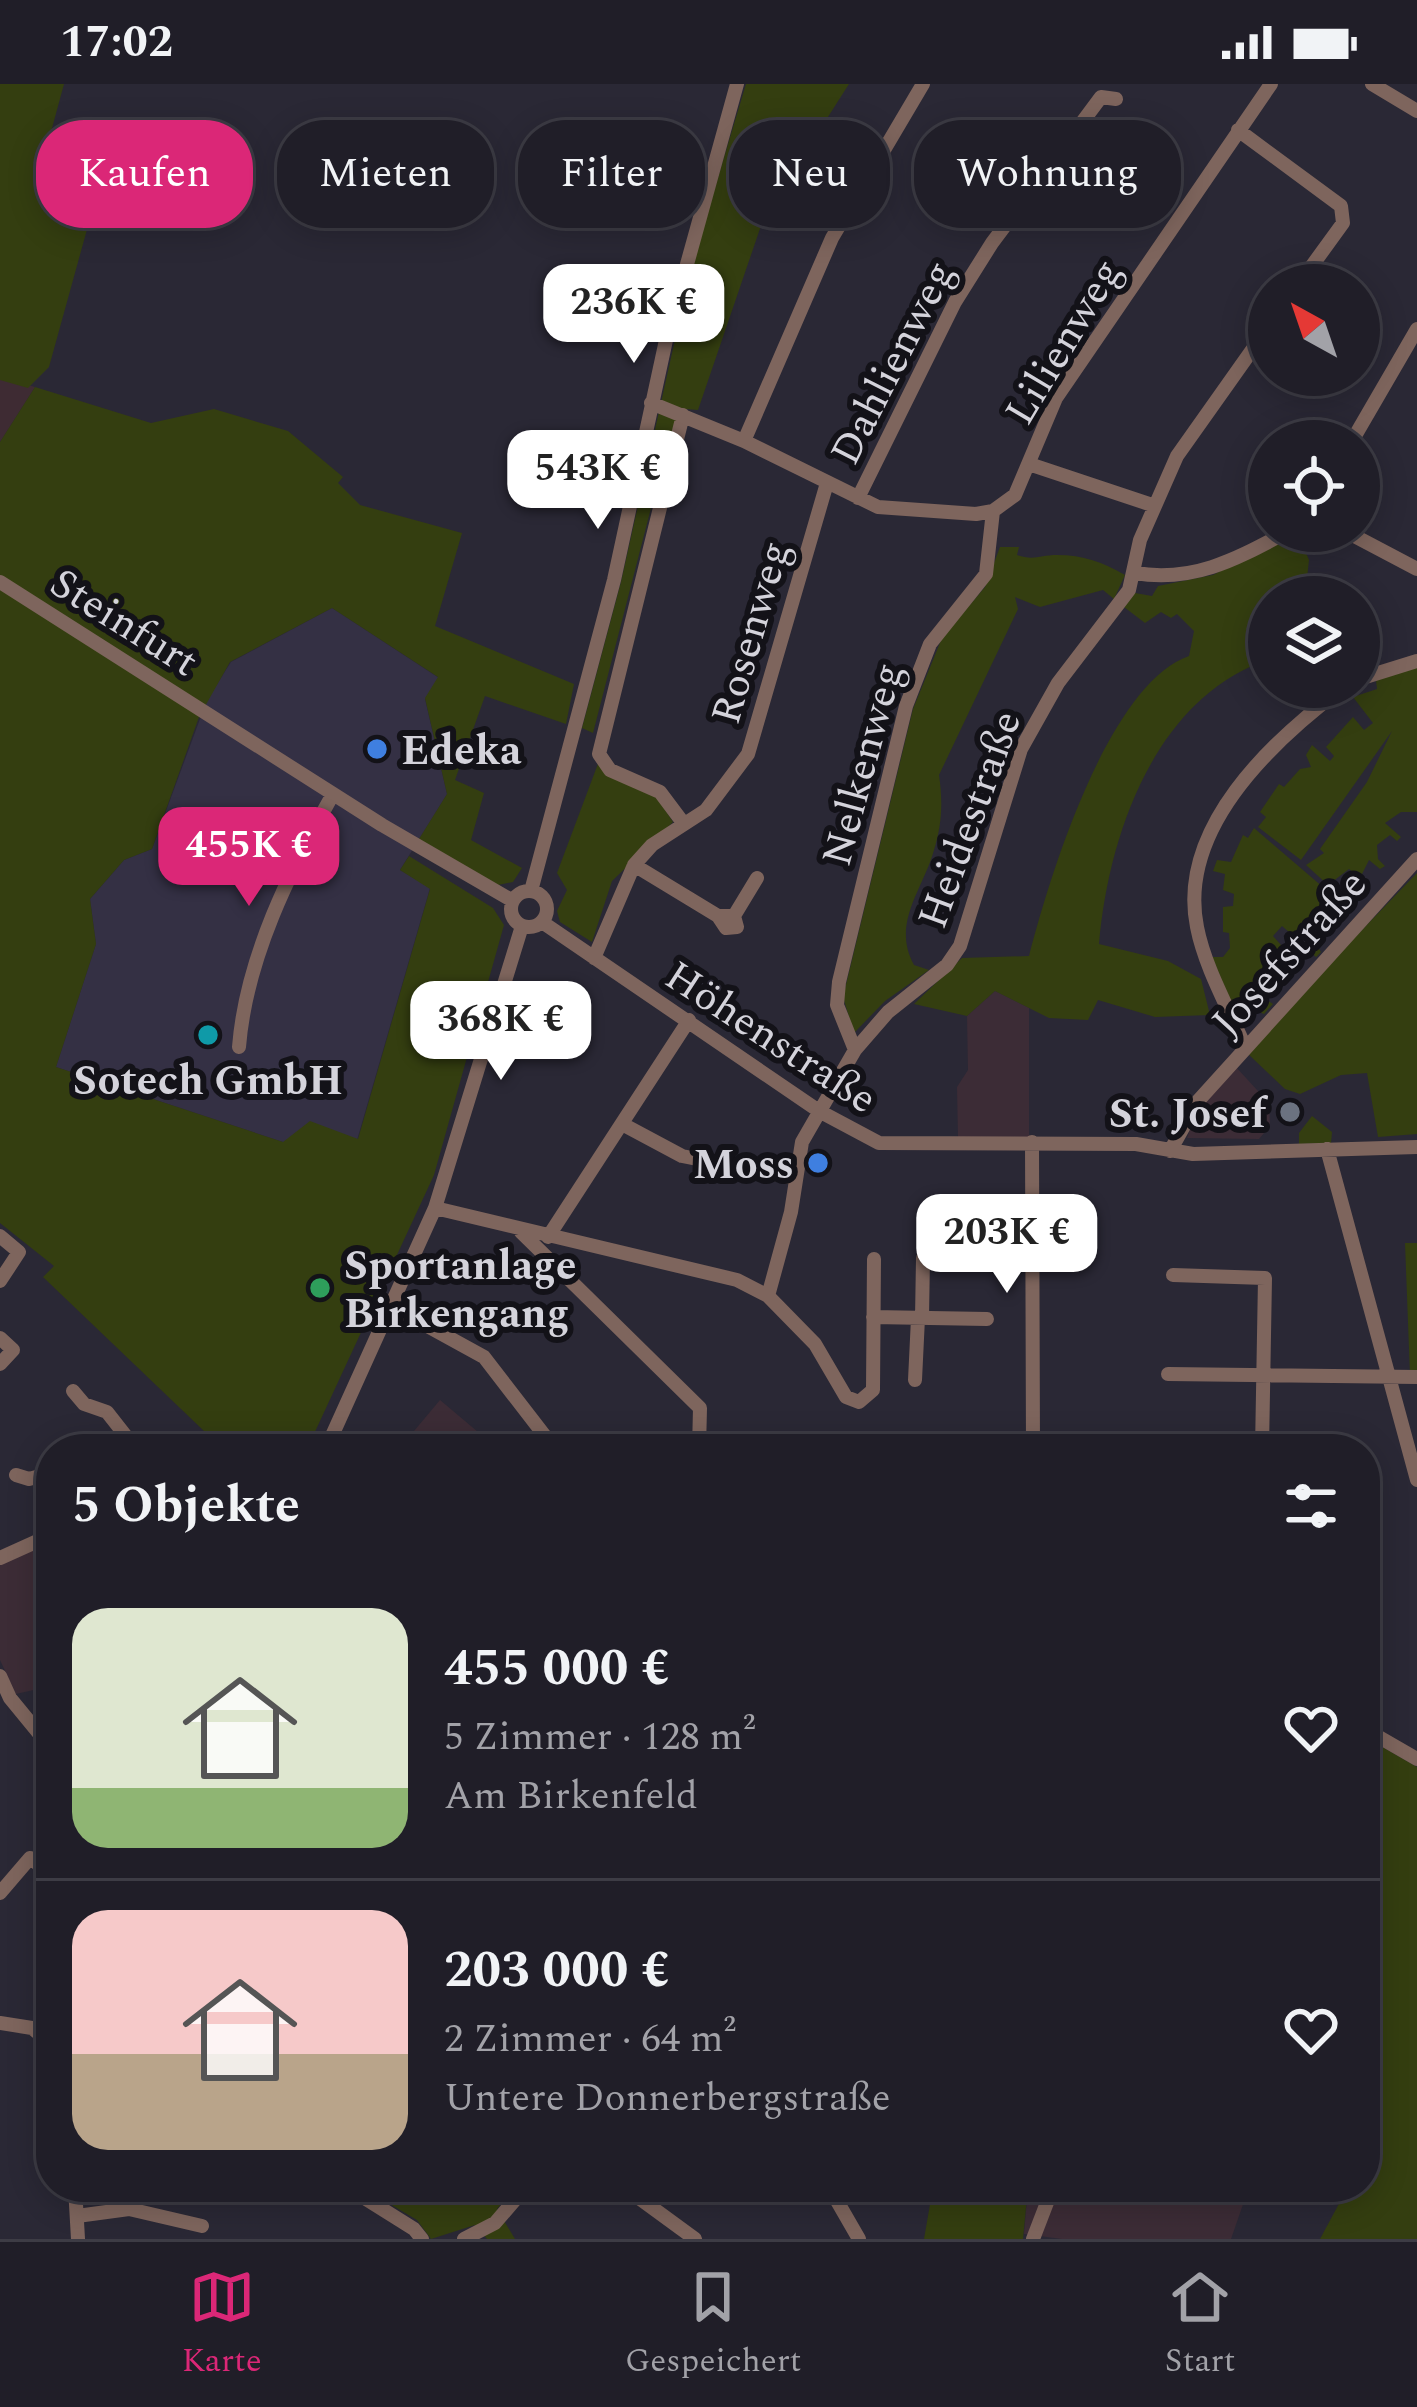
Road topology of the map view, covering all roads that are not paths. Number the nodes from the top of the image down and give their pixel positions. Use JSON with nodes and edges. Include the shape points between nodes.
{"nodes":[{"id":1,"x":737,"y":84,"type":"edge"},
{"id":2,"x":923,"y":84,"type":"edge"},
{"id":3,"x":1271,"y":84,"type":"edge"},
{"id":4,"x":1372,"y":84,"type":"edge"},
{"id":5,"x":1116,"y":99,"type":"dead end"},
{"id":6,"x":1417,"y":111,"type":"edge"},
{"id":7,"x":1238,"y":130,"type":"junction"},
{"id":8,"x":1313,"y":264,"type":"edge"},
{"id":9,"x":1417,"y":329,"type":"edge"},
{"id":10,"x":1248,"y":356,"type":"edge"},
{"id":11,"x":650,"y":403,"type":"junction"},
{"id":12,"x":683,"y":415,"type":"junction"},
{"id":13,"x":1364,"y":420,"type":"edge"},
{"id":14,"x":744,"y":441,"type":"junction"},
{"id":15,"x":1029,"y":464,"type":"junction"},
{"id":16,"x":827,"y":483,"type":"junction"},
{"id":17,"x":858,"y":498,"type":"junction"},
{"id":18,"x":1155,"y":506,"type":"junction"},
{"id":19,"x":993,"y":511,"type":"junction"},
{"id":20,"x":1380,"y":549,"type":"edge"},
{"id":21,"x":1248,"y":551,"type":"edge"},
{"id":22,"x":1417,"y":569,"type":"edge"},
{"id":23,"x":1136,"y":573,"type":"junction"},
{"id":24,"x":0,"y":582,"type":"edge"},
{"id":25,"x":1417,"y":641,"type":"edge"},
{"id":26,"x":1417,"y":661,"type":"edge"},
{"id":27,"x":1380,"y":672,"type":"edge"},
{"id":28,"x":1321,"y":708,"type":"edge"},
{"id":29,"x":333,"y":794,"type":"junction"},
{"id":30,"x":684,"y":824,"type":"junction"},
{"id":31,"x":1417,"y":859,"type":"edge"},
{"id":32,"x":634,"y":865,"type":"junction"},
{"id":33,"x":757,"y":878,"type":"dead end"},
{"id":34,"x":531,"y":891,"type":"junction"},
{"id":35,"x":513,"y":901,"type":"junction"},
{"id":36,"x":542,"y":922,"type":"junction"},
{"id":37,"x":522,"y":926,"type":"junction"},
{"id":38,"x":594,"y":958,"type":"junction"},
{"id":39,"x":689,"y":1020,"type":"junction"},
{"id":40,"x":239,"y":1047,"type":"dead end"},
{"id":41,"x":1245,"y":1047,"type":"junction"},
{"id":42,"x":855,"y":1050,"type":"junction"},
{"id":43,"x":819,"y":1111,"type":"junction"},
{"id":44,"x":624,"y":1125,"type":"junction"},
{"id":45,"x":1032,"y":1142,"type":"junction"},
{"id":46,"x":1417,"y":1148,"type":"edge"},
{"id":47,"x":1327,"y":1149,"type":"junction"},
{"id":48,"x":1170,"y":1151,"type":"junction"},
{"id":49,"x":794,"y":1178,"type":"junction"},
{"id":50,"x":435,"y":1208,"type":"junction"},
{"id":51,"x":518,"y":1229,"type":"junction"},
{"id":52,"x":0,"y":1236,"type":"edge"},
{"id":53,"x":548,"y":1237,"type":"junction"},
{"id":54,"x":923,"y":1258,"type":"dead end"},
{"id":55,"x":874,"y":1259,"type":"dead end"},
{"id":56,"x":1173,"y":1275,"type":"dead end"},
{"id":57,"x":0,"y":1281,"type":"edge"},
{"id":58,"x":768,"y":1297,"type":"junction"},
{"id":59,"x":393,"y":1307,"type":"junction"},
{"id":60,"x":873,"y":1317,"type":"junction"},
{"id":61,"x":920,"y":1318,"type":"junction"},
{"id":62,"x":986,"y":1319,"type":"dead end"},
{"id":63,"x":0,"y":1338,"type":"edge"},
{"id":64,"x":0,"y":1364,"type":"edge"},
{"id":65,"x":1168,"y":1374,"type":"dead end"},
{"id":66,"x":1264,"y":1376,"type":"junction"},
{"id":67,"x":1388,"y":1377,"type":"junction"},
{"id":68,"x":1417,"y":1377,"type":"edge"},
{"id":69,"x":915,"y":1380,"type":"dead end"},
{"id":70,"x":73,"y":1391,"type":"dead end"},
{"id":71,"x":124,"y":1434,"type":"edge"},
{"id":72,"x":333,"y":1434,"type":"edge"},
{"id":73,"x":543,"y":1434,"type":"edge"},
{"id":74,"x":699,"y":1434,"type":"edge"},
{"id":75,"x":1033,"y":1434,"type":"edge"},
{"id":76,"x":1262,"y":1434,"type":"edge"},
{"id":77,"x":16,"y":1475,"type":"dead end"},
{"id":78,"x":36,"y":1477,"type":"edge"},
{"id":79,"x":1417,"y":1480,"type":"edge"},
{"id":80,"x":36,"y":1542,"type":"edge"},
{"id":81,"x":0,"y":1558,"type":"edge"},
{"id":82,"x":0,"y":1676,"type":"edge"},
{"id":83,"x":36,"y":1730,"type":"edge"},
{"id":84,"x":1380,"y":1738,"type":"edge"},
{"id":85,"x":1417,"y":1759,"type":"edge"},
{"id":86,"x":36,"y":1863,"type":"edge"},
{"id":87,"x":2,"y":1887,"type":"edge"},
{"id":88,"x":0,"y":2023,"type":"edge"},
{"id":89,"x":36,"y":2031,"type":"edge"},
{"id":90,"x":76,"y":2202,"type":"edge"},
{"id":91,"x":371,"y":2202,"type":"edge"},
{"id":92,"x":513,"y":2202,"type":"edge"},
{"id":93,"x":644,"y":2202,"type":"edge"},
{"id":94,"x":838,"y":2202,"type":"edge"},
{"id":95,"x":1047,"y":2202,"type":"edge"},
{"id":96,"x":77,"y":2216,"type":"junction"},
{"id":97,"x":202,"y":2226,"type":"dead end"},
{"id":98,"x":78,"y":2239,"type":"edge"},
{"id":99,"x":422,"y":2239,"type":"edge"},
{"id":100,"x":464,"y":2239,"type":"edge"},
{"id":101,"x":695,"y":2239,"type":"edge"},
{"id":102,"x":860,"y":2239,"type":"edge"},
{"id":103,"x":1033,"y":2239,"type":"edge"}],
"edges":[{"from":1,"to":11,"type":"street"},
{"from":2,"to":14,"type":"street","via":[[832,238]]},
{"from":3,"to":7,"type":"street","name":"Lilienweg"},
{"from":4,"to":6,"type":"street"},
{"from":5,"to":17,"type":"street","name":"Dahlienweg","via":[[1101,97],[992,243]]},
{"from":7,"to":8,"type":"street","via":[[1341,206],[1342,223]]},
{"from":7,"to":15,"type":"street","name":"Lilienweg","via":[[1056,398]]},
{"from":9,"to":13,"type":"street"},
{"from":10,"to":18,"type":"street","name":"Heidestraße","via":[[1177,456]]},
{"from":11,"to":12,"type":"street"},
{"from":11,"to":34,"type":"street","via":[[614,580]]},
{"from":12,"to":14,"type":"street"},
{"from":12,"to":30,"type":"street","via":[[599,754],[610,770],[660,792]]},
{"from":14,"to":16,"type":"street"},
{"from":15,"to":18,"type":"street"},
{"from":15,"to":19,"type":"street","name":"Lilienweg","via":[[1016,495]]},
{"from":16,"to":17,"type":"street"},
{"from":16,"to":30,"type":"street","name":"Rosenweg","via":[[748,754],[717,798]]},
{"from":17,"to":19,"type":"street","via":[[899,512]]},
{"from":18,"to":23,"type":"street","name":"Heidestraße"},
{"from":19,"to":42,"type":"street","name":"Nelkenweg","via":[[986,574],[930,644],[906,706],[839,982],[837,1005]]},
{"from":20,"to":22,"type":"street"},
{"from":21,"to":23,"type":"street","via":[[1178,577]]},
{"from":23,"to":42,"type":"street","name":"Heidestraße","via":[[1022,749],[960,946]]},
{"from":24,"to":29,"type":"street","name":"Steinfurt"},
{"from":25,"to":26,"type":"street"},
{"from":26,"to":27,"type":"street"},
{"from":28,"to":41,"type":"street","via":[[1255,770],[1200,852],[1197,929]]},
{"from":29,"to":35,"type":"street","name":"Steinfurt"},
{"from":29,"to":40,"type":"street","via":[[276,906]]},
{"from":30,"to":32,"type":"street","name":"Rosenweg"},
{"from":31,"to":41,"type":"street","name":"Josefstraße"},
{"from":32,"to":33,"type":"street","via":[[726,916]]},
{"from":32,"to":38,"type":"street","name":"Rosenweg"},
{"from":34,"to":35,"type":"street"},
{"from":34,"to":36,"type":"street","via":[[546,903]]},
{"from":35,"to":37,"type":"street"},
{"from":36,"to":37,"type":"street"},
{"from":36,"to":38,"type":"street","name":"Höhenstraße"},
{"from":37,"to":50,"type":"street"},
{"from":38,"to":39,"type":"street","name":"Höhenstraße"},
{"from":39,"to":43,"type":"street","name":"Höhenstraße"},
{"from":39,"to":44,"type":"street"},
{"from":41,"to":48,"type":"street","name":"Josefstraße","via":[[1187,1114]]},
{"from":42,"to":43,"type":"street","name":"Heidestraße"},
{"from":43,"to":45,"type":"street","name":"Höhenstraße","via":[[880,1143]]},
{"from":43,"to":49,"type":"street","name":"Heidestraße"},
{"from":44,"to":49,"type":"street","via":[[682,1156]]},
{"from":44,"to":53,"type":"street"},
{"from":45,"to":48,"type":"street","name":"Höhenstraße"},
{"from":45,"to":75,"type":"street"},
{"from":46,"to":47,"type":"street","name":"Höhenstraße"},
{"from":47,"to":48,"type":"street","name":"Höhenstraße"},
{"from":47,"to":67,"type":"street"},
{"from":49,"to":58,"type":"street","name":"Heidestraße"},
{"from":50,"to":51,"type":"street"},
{"from":50,"to":59,"type":"street"},
{"from":51,"to":53,"type":"street"},
{"from":51,"to":74,"type":"street","via":[[700,1408]]},
{"from":52,"to":57,"type":"street","via":[[19,1252]]},
{"from":53,"to":58,"type":"street","via":[[737,1280]]},
{"from":54,"to":61,"type":"street"},
{"from":55,"to":60,"type":"street"},
{"from":56,"to":66,"type":"street","via":[[1265,1278]]},
{"from":58,"to":60,"type":"street","via":[[815,1344],[852,1402],[865,1402],[873,1390]]},
{"from":59,"to":72,"type":"street"},
{"from":59,"to":73,"type":"street","via":[[484,1357]]},
{"from":60,"to":61,"type":"street"},
{"from":61,"to":62,"type":"street"},
{"from":61,"to":69,"type":"street"},
{"from":63,"to":64,"type":"street","via":[[13,1350]]},
{"from":65,"to":66,"type":"street"},
{"from":66,"to":67,"type":"street"},
{"from":66,"to":76,"type":"street"},
{"from":67,"to":68,"type":"street"},
{"from":67,"to":79,"type":"street"},
{"from":70,"to":71,"type":"street"},
{"from":77,"to":78,"type":"street"},
{"from":80,"to":81,"type":"street"},
{"from":82,"to":83,"type":"street"},
{"from":84,"to":85,"type":"street"},
{"from":86,"to":87,"type":"street","via":[[30,1858]]},
{"from":88,"to":89,"type":"street"},
{"from":90,"to":96,"type":"street"},
{"from":91,"to":99,"type":"street"},
{"from":92,"to":100,"type":"street"},
{"from":93,"to":101,"type":"street"},
{"from":94,"to":102,"type":"street"},
{"from":95,"to":103,"type":"street"},
{"from":96,"to":97,"type":"street","via":[[129,2210]]},
{"from":96,"to":98,"type":"street"}]}
